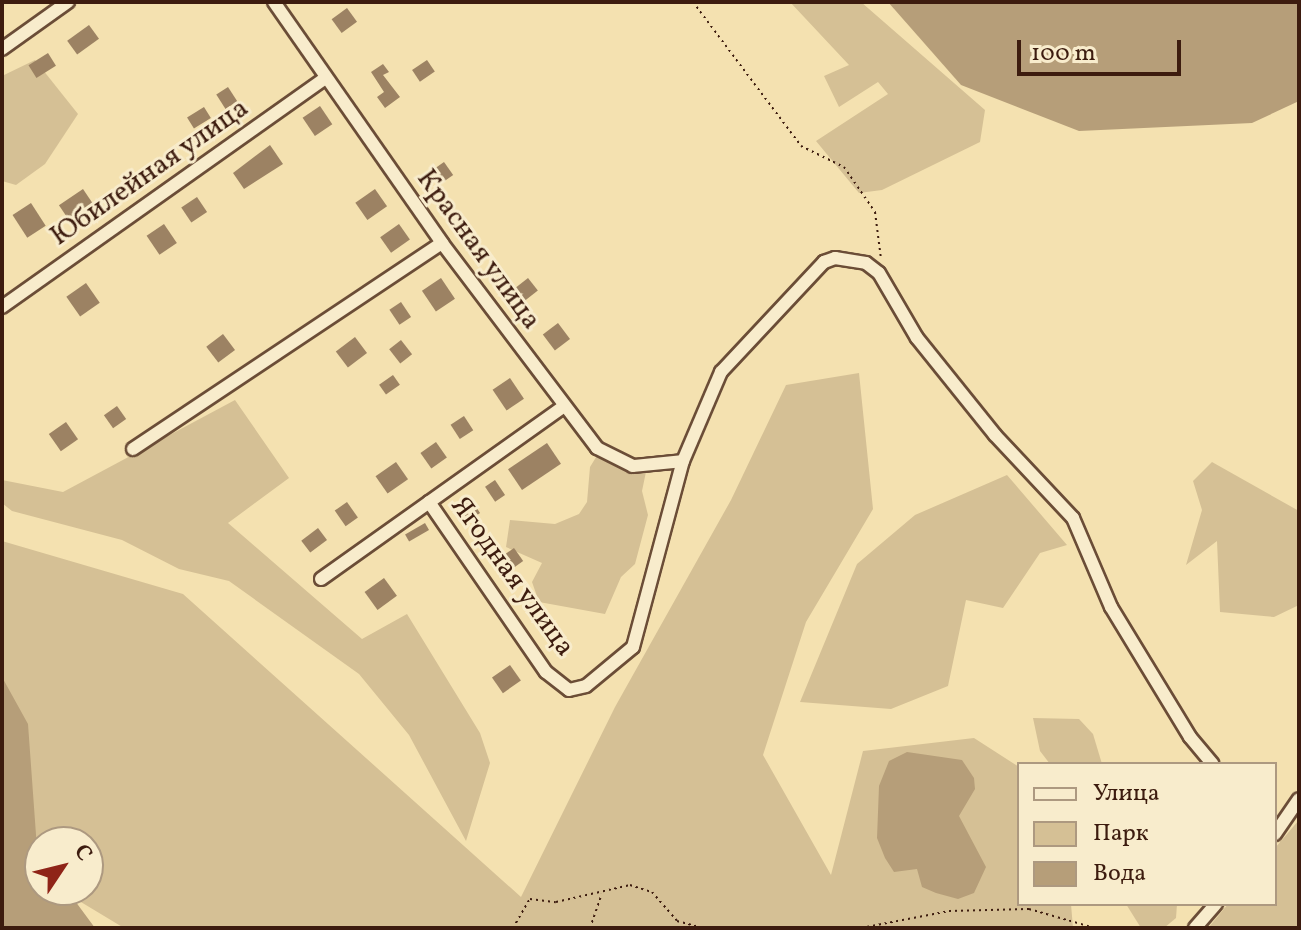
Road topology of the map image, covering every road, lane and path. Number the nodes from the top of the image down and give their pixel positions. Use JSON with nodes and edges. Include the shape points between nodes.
{"nodes":[{"id":1,"x":68,"y":2,"type":"edge"},
{"id":2,"x":274,"y":2,"type":"edge"},
{"id":3,"x":693,"y":2,"type":"edge"},
{"id":4,"x":2,"y":49,"type":"edge"},
{"id":5,"x":326,"y":78,"type":"junction"},
{"id":6,"x":442,"y":243,"type":"junction"},
{"id":7,"x":879,"y":273,"type":"junction"},
{"id":8,"x":2,"y":307,"type":"edge"},
{"id":9,"x":563,"y":407,"type":"junction"},
{"id":10,"x":133,"y":449,"type":"dead end"},
{"id":11,"x":683,"y":461,"type":"junction"},
{"id":12,"x":429,"y":502,"type":"junction"},
{"id":13,"x":321,"y":579,"type":"dead end"},
{"id":14,"x":1211,"y":762,"type":"edge"},
{"id":15,"x":1299,"y":799,"type":"edge"},
{"id":16,"x":1277,"y":827,"type":"edge"},
{"id":17,"x":603,"y":893,"type":"junction"},
{"id":18,"x":1214,"y":906,"type":"edge"},
{"id":19,"x":513,"y":928,"type":"edge"},
{"id":20,"x":590,"y":928,"type":"edge"},
{"id":21,"x":704,"y":928,"type":"edge"},
{"id":22,"x":861,"y":928,"type":"edge"},
{"id":23,"x":1095,"y":928,"type":"edge"},
{"id":24,"x":1195,"y":928,"type":"edge"}],
"edges":[{"from":1,"to":4,"type":"street"},
{"from":2,"to":5,"type":"street","name":"Красная улица"},
{"from":3,"to":7,"type":"path","via":[[801,146],[844,167],[875,212]]},
{"from":5,"to":6,"type":"street","name":"Красная улица"},
{"from":5,"to":8,"type":"street","name":"Юбилейная улица"},
{"from":6,"to":9,"type":"street","name":"Красная улица"},
{"from":6,"to":10,"type":"street"},
{"from":7,"to":11,"type":"street","via":[[847,259],[824,262],[721,372]]},
{"from":7,"to":14,"type":"street","via":[[917,338],[995,435],[1073,518],[1111,607],[1190,737]]},
{"from":9,"to":11,"type":"street","name":"Красная улица","via":[[597,448],[633,466]]},
{"from":9,"to":12,"type":"street","name":"Ягодная улица"},
{"from":11,"to":12,"type":"street","name":"Ягодная улица","via":[[633,647],[586,686],[569,690],[546,672]]},
{"from":12,"to":13,"type":"street","name":"Ягодная улица"},
{"from":15,"to":16,"type":"street"},
{"from":17,"to":19,"type":"path","via":[[556,902],[530,899]]},
{"from":17,"to":20,"type":"path"},
{"from":17,"to":21,"type":"path","via":[[630,885],[652,892],[677,921]]},
{"from":18,"to":24,"type":"street"},
{"from":22,"to":23,"type":"path","via":[[949,911],[1029,909]]}]}
